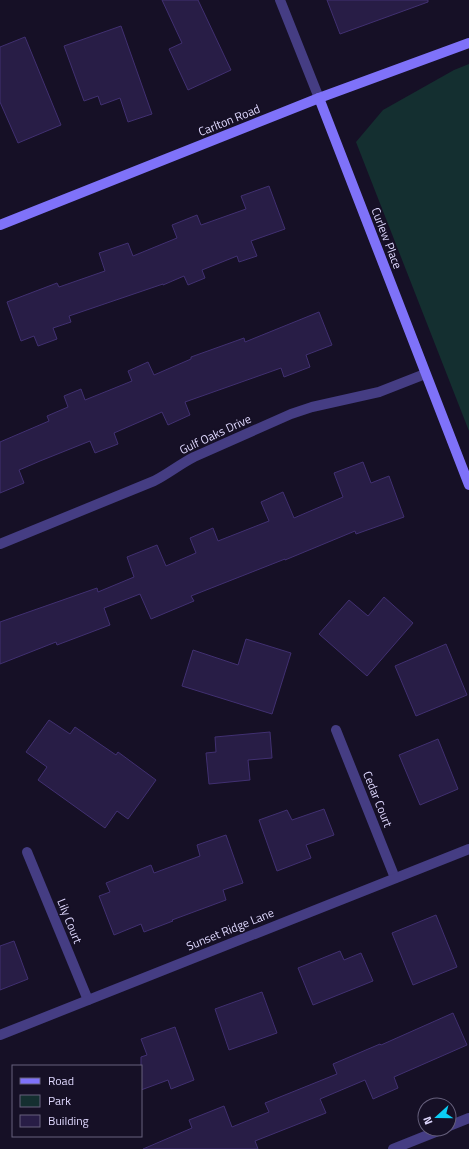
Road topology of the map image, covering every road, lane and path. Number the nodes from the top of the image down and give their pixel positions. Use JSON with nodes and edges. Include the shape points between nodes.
{"nodes":[{"id":1,"x":280,"y":0,"type":"edge"},
{"id":2,"x":469,"y":43,"type":"edge"},
{"id":3,"x":319,"y":98,"type":"junction"},
{"id":4,"x":0,"y":225,"type":"edge"},
{"id":5,"x":425,"y":374,"type":"junction"},
{"id":6,"x":469,"y":485,"type":"edge"},
{"id":7,"x":0,"y":544,"type":"edge"},
{"id":8,"x":336,"y":730,"type":"dead end"},
{"id":9,"x":469,"y":849,"type":"edge"},
{"id":10,"x":27,"y":852,"type":"dead end"},
{"id":11,"x":395,"y":878,"type":"junction"},
{"id":12,"x":88,"y":1000,"type":"junction"},
{"id":13,"x":0,"y":1034,"type":"edge"},
{"id":14,"x":469,"y":1118,"type":"edge"},
{"id":15,"x":457,"y":1123,"type":"edge"},
{"id":16,"x":423,"y":1137,"type":"edge"},
{"id":17,"x":393,"y":1149,"type":"edge"}],
"edges":[{"from":1,"to":3,"type":"street","name":"Curlew Place"},
{"from":2,"to":3,"type":"street","name":"Carlton Road"},
{"from":3,"to":4,"type":"street","name":"Carlton Road"},
{"from":3,"to":5,"type":"street","name":"Curlew Place"},
{"from":5,"to":6,"type":"street","name":"Curlew Place"},
{"from":5,"to":7,"type":"street","name":"Gulf Oaks Drive","via":[[379,392],[312,406],[291,414],[183,462],[154,481]]},
{"from":8,"to":11,"type":"street","name":"Cedar Court"},
{"from":9,"to":11,"type":"street","name":"Sunset Ridge Lane"},
{"from":10,"to":12,"type":"street","name":"Lily Court"},
{"from":11,"to":12,"type":"street","name":"Sunset Ridge Lane"},
{"from":12,"to":13,"type":"street","name":"Sunset Ridge Lane"},
{"from":14,"to":15,"type":"street"},
{"from":16,"to":17,"type":"street"}]}
